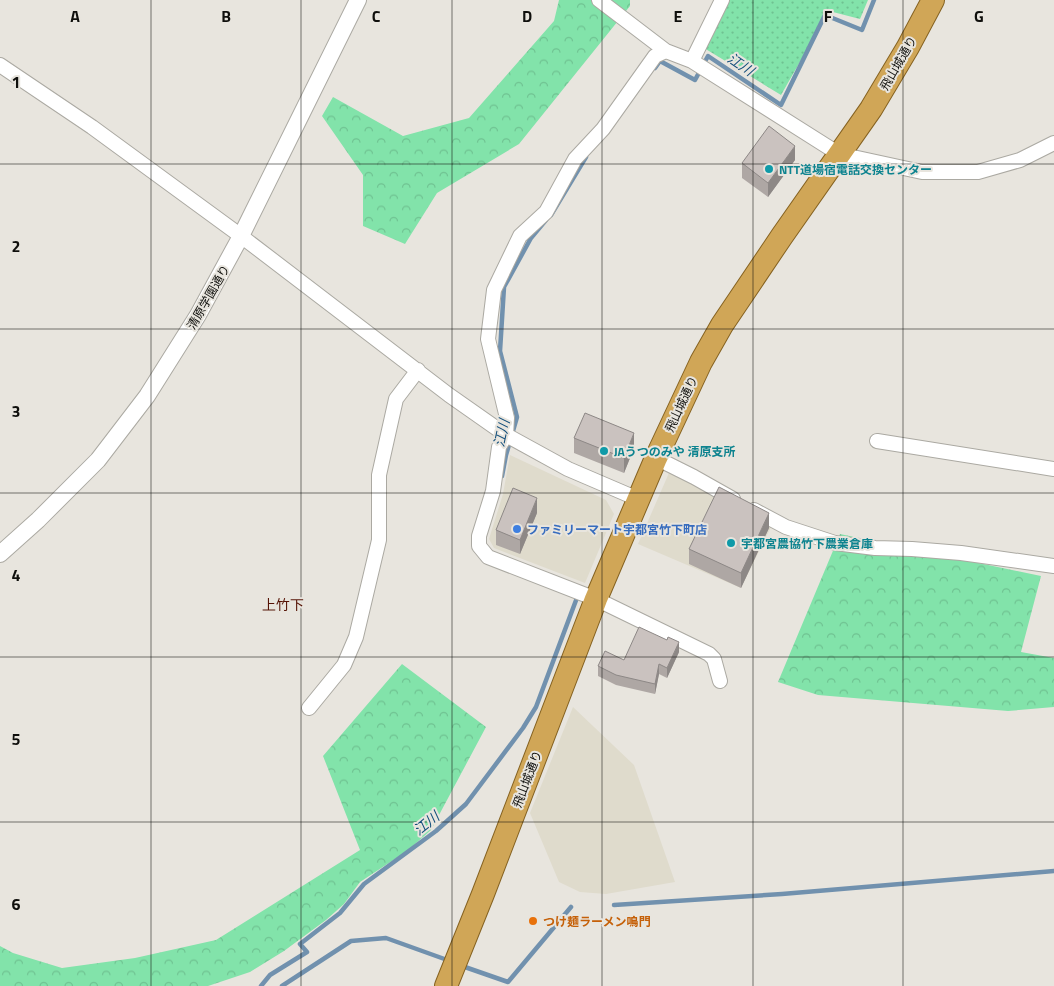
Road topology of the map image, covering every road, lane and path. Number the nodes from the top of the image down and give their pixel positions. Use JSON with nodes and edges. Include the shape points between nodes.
{"nodes":[{"id":1,"x":358,"y":0,"type":"edge"},
{"id":2,"x":599,"y":0,"type":"edge"},
{"id":3,"x":722,"y":0,"type":"edge"},
{"id":4,"x":933,"y":0,"type":"edge"},
{"id":5,"x":666,"y":51,"type":"junction"},
{"id":6,"x":692,"y":61,"type":"junction"},
{"id":7,"x":0,"y":65,"type":"edge"},
{"id":8,"x":1054,"y":143,"type":"edge"},
{"id":9,"x":839,"y":154,"type":"junction"},
{"id":10,"x":241,"y":236,"type":"junction"},
{"id":11,"x":418,"y":370,"type":"junction"},
{"id":12,"x":506,"y":436,"type":"junction"},
{"id":13,"x":877,"y":441,"type":"dead end"},
{"id":14,"x":656,"y":458,"type":"junction"},
{"id":15,"x":1054,"y":469,"type":"edge"},
{"id":16,"x":638,"y":499,"type":"junction"},
{"id":17,"x":0,"y":554,"type":"edge"},
{"id":18,"x":1054,"y":566,"type":"edge"},
{"id":19,"x":596,"y":599,"type":"junction"},
{"id":20,"x":720,"y":682,"type":"dead end"},
{"id":21,"x":309,"y":708,"type":"dead end"},
{"id":22,"x":446,"y":986,"type":"edge"}],
"edges":[{"from":1,"to":10,"type":"street","name":"清原学園通り"},
{"from":2,"to":5,"type":"street"},
{"from":3,"to":6,"type":"street"},
{"from":4,"to":9,"type":"highway","name":"飛山城通り","via":[[871,108]]},
{"from":5,"to":6,"type":"street"},
{"from":5,"to":12,"type":"street","via":[[655,56],[604,129],[575,159],[546,212],[520,236],[494,290],[488,339],[507,418]]},
{"from":6,"to":9,"type":"street"},
{"from":7,"to":10,"type":"street","via":[[92,127]]},
{"from":8,"to":9,"type":"street","via":[[1020,160],[978,172],[922,172]]},
{"from":9,"to":14,"type":"highway","name":"飛山城通り","via":[[722,325],[697,369]]},
{"from":10,"to":11,"type":"street"},
{"from":10,"to":17,"type":"street","name":"清原学園通り","via":[[198,315],[147,396],[98,460]]},
{"from":11,"to":12,"type":"street"},
{"from":11,"to":21,"type":"street","via":[[396,399],[379,475],[379,540],[356,637],[344,665]]},
{"from":12,"to":16,"type":"street","via":[[568,469]]},
{"from":12,"to":19,"type":"street","via":[[499,447],[493,491],[478,536],[479,546],[488,557]]},
{"from":13,"to":15,"type":"street"},
{"from":14,"to":16,"type":"highway","name":"飛山城通り"},
{"from":14,"to":18,"type":"street","via":[[786,527],[835,542],[961,553]]},
{"from":16,"to":19,"type":"highway","name":"飛山城通り"},
{"from":19,"to":20,"type":"street","via":[[709,654],[714,659]]},
{"from":19,"to":22,"type":"highway","name":"飛山城通り"}]}
